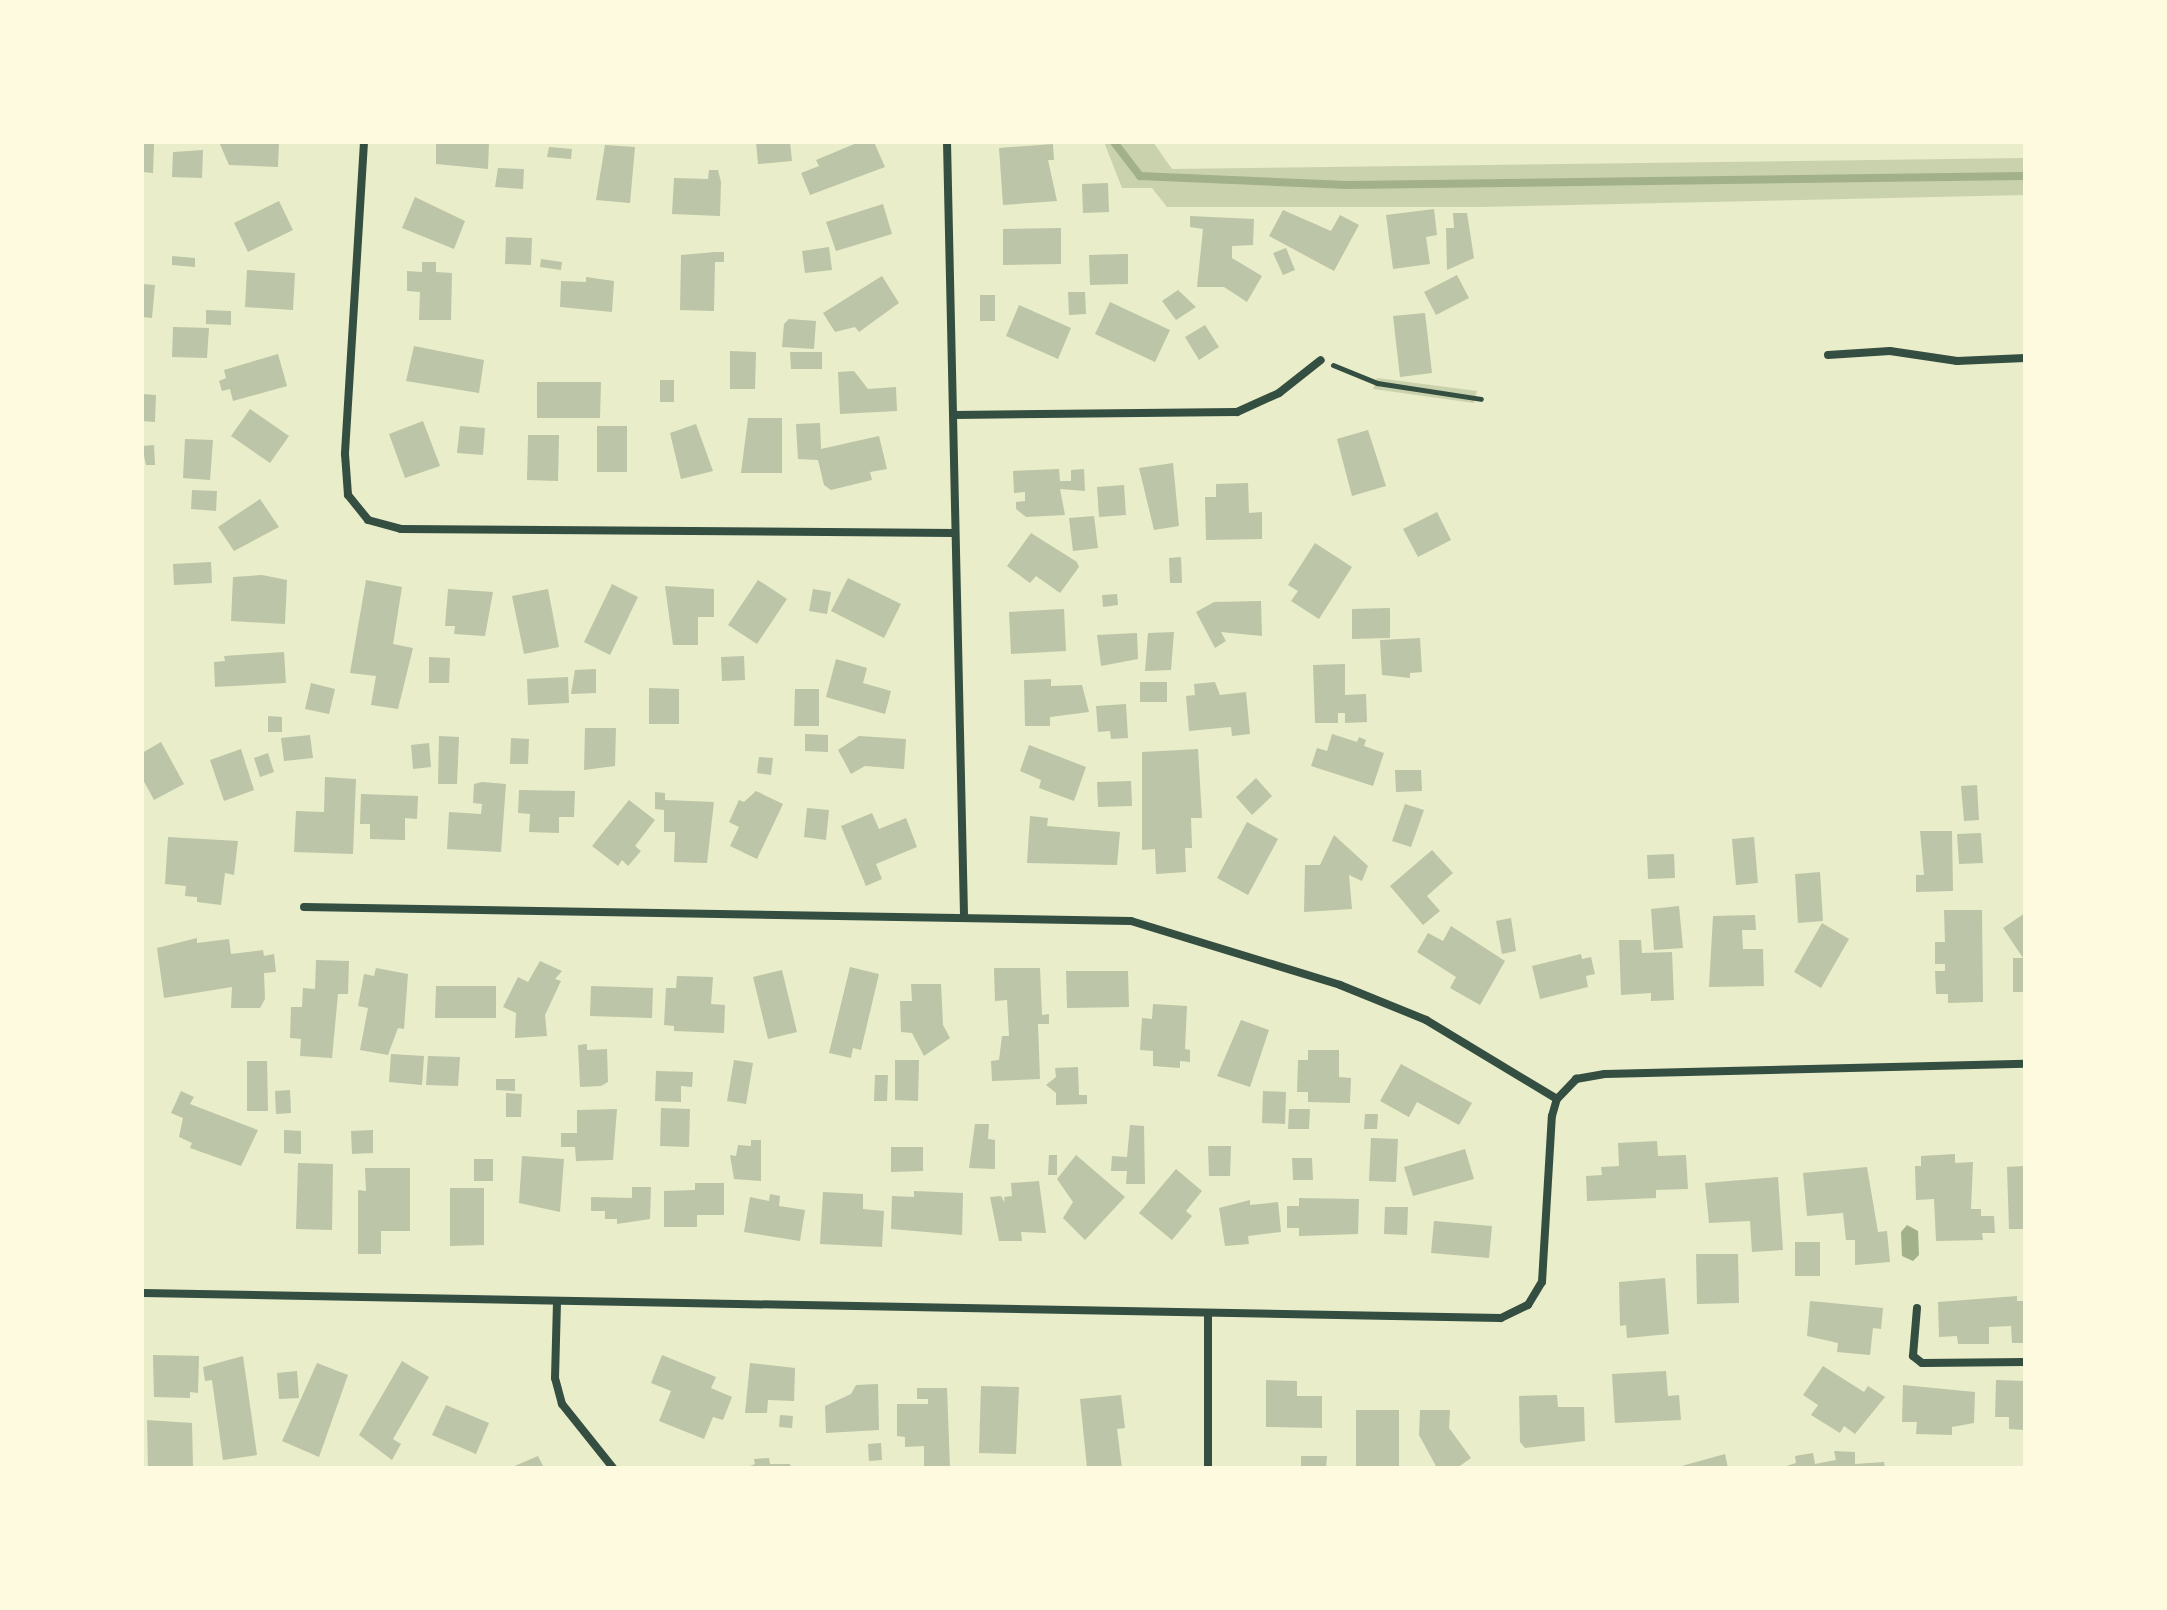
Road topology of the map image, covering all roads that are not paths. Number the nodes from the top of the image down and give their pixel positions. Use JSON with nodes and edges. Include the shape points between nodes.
{"nodes":[{"id":1,"x":364,"y":142,"type":"edge"},
{"id":2,"x":947,"y":142,"type":"edge"},
{"id":3,"x":1828,"y":355,"type":"dead end"},
{"id":4,"x":2025,"y":358,"type":"edge"},
{"id":5,"x":1321,"y":360,"type":"road end"},
{"id":6,"x":954,"y":415,"type":"junction"},
{"id":7,"x":955,"y":533,"type":"junction"},
{"id":8,"x":304,"y":907,"type":"dead end"},
{"id":9,"x":964,"y":917,"type":"junction"},
{"id":10,"x":2025,"y":1064,"type":"edge"},
{"id":11,"x":1557,"y":1099,"type":"junction"},
{"id":12,"x":142,"y":1293,"type":"edge"},
{"id":13,"x":557,"y":1302,"type":"junction"},
{"id":14,"x":1917,"y":1308,"type":"dead end"},
{"id":15,"x":1208,"y":1315,"type":"junction"},
{"id":16,"x":2025,"y":1362,"type":"edge"},
{"id":17,"x":613,"y":1468,"type":"edge"},
{"id":18,"x":1208,"y":1468,"type":"edge"}],
"edges":[{"from":1,"to":7,"type":"street","via":[[345,454],[348,495],[368,520],[401,529]]},
{"from":2,"to":6,"type":"street"},
{"from":3,"to":4,"type":"street","via":[[1890,351],[1957,361]]},
{"from":5,"to":6,"type":"street","via":[[1279,393],[1237,412]]},
{"from":6,"to":7,"type":"street"},
{"from":7,"to":9,"type":"street"},
{"from":8,"to":9,"type":"street"},
{"from":9,"to":11,"type":"street","via":[[1131,921],[1188,937],[1340,985],[1426,1020]]},
{"from":10,"to":11,"type":"street","via":[[1605,1074],[1576,1079]]},
{"from":11,"to":15,"type":"street","via":[[1545,1268],[1528,1305],[1501,1318]]},
{"from":12,"to":13,"type":"street"},
{"from":13,"to":15,"type":"street"},
{"from":13,"to":17,"type":"street","via":[[555,1378],[562,1404]]},
{"from":14,"to":16,"type":"street","via":[[1913,1356],[1922,1363]]},
{"from":15,"to":18,"type":"street"}]}
